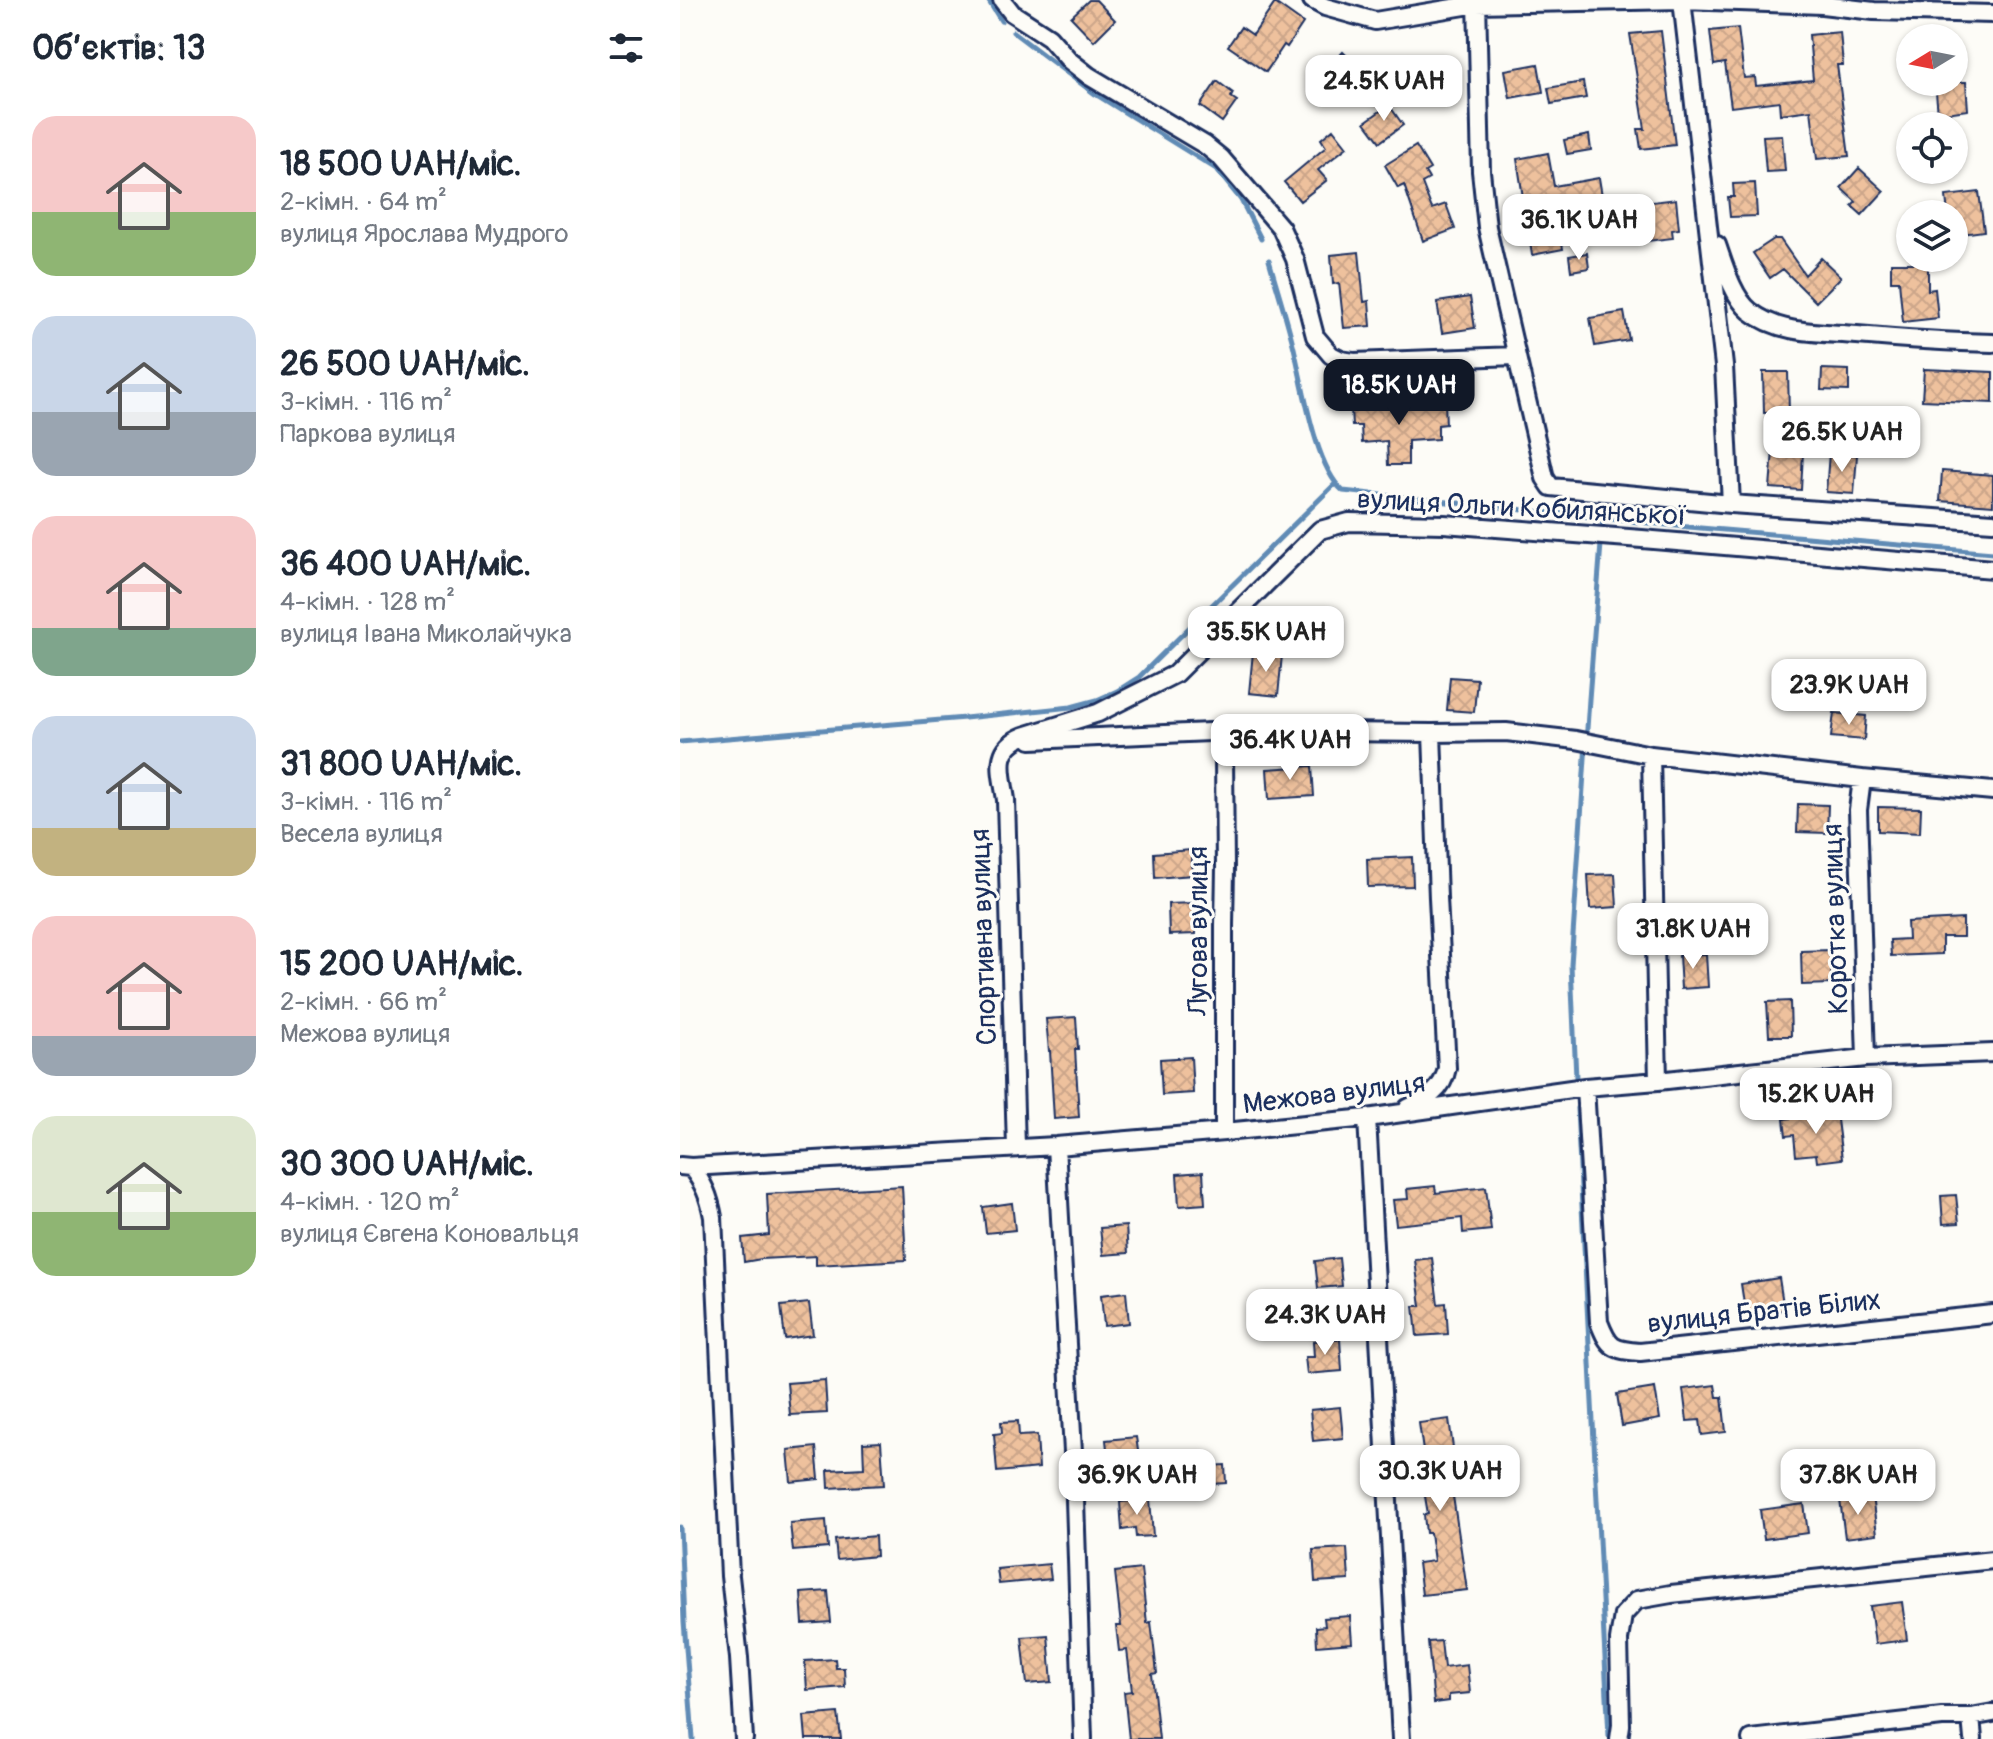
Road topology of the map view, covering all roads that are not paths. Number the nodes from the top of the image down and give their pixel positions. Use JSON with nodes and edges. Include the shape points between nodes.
{"nodes":[{"id":1,"x":1002,"y":0,"type":"edge"},
{"id":2,"x":1312,"y":0,"type":"edge"},
{"id":3,"x":1682,"y":0,"type":"edge"},
{"id":4,"x":1477,"y":2,"type":"edge"},
{"id":5,"x":1993,"y":14,"type":"edge"},
{"id":6,"x":1709,"y":223,"type":"junction"},
{"id":7,"x":1993,"y":343,"type":"edge"},
{"id":8,"x":1516,"y":356,"type":"junction"},
{"id":9,"x":1731,"y":504,"type":"junction"},
{"id":10,"x":1993,"y":522,"type":"edge"},
{"id":11,"x":1993,"y":569,"type":"edge"},
{"id":12,"x":1232,"y":731,"type":"junction"},
{"id":13,"x":1432,"y":733,"type":"junction"},
{"id":14,"x":1019,"y":739,"type":"junction"},
{"id":15,"x":1651,"y":755,"type":"junction"},
{"id":16,"x":1862,"y":779,"type":"junction"},
{"id":17,"x":1993,"y":791,"type":"edge"},
{"id":18,"x":1993,"y":1053,"type":"edge"},
{"id":19,"x":1866,"y":1058,"type":"junction"},
{"id":20,"x":1658,"y":1081,"type":"junction"},
{"id":21,"x":1585,"y":1087,"type":"junction"},
{"id":22,"x":1395,"y":1114,"type":"junction"},
{"id":23,"x":1367,"y":1118,"type":"junction"},
{"id":24,"x":1224,"y":1132,"type":"junction"},
{"id":25,"x":1056,"y":1146,"type":"junction"},
{"id":26,"x":1016,"y":1148,"type":"junction"},
{"id":27,"x":686,"y":1166,"type":"edge"},
{"id":28,"x":1993,"y":1314,"type":"edge"},
{"id":29,"x":1993,"y":1560,"type":"edge"},
{"id":30,"x":1993,"y":1713,"type":"edge"},
{"id":31,"x":1971,"y":1717,"type":"junction"},
{"id":32,"x":744,"y":1739,"type":"edge"},
{"id":33,"x":1083,"y":1739,"type":"edge"},
{"id":34,"x":1401,"y":1739,"type":"edge"},
{"id":35,"x":1619,"y":1739,"type":"edge"},
{"id":36,"x":1751,"y":1739,"type":"edge"},
{"id":37,"x":1973,"y":1739,"type":"edge"}],
"edges":[{"from":1,"to":8,"type":"street","via":[[1096,81],[1221,158],[1281,228],[1295,259],[1315,336],[1331,355],[1354,362]]},
{"from":2,"to":4,"type":"street","via":[[1375,21]]},
{"from":3,"to":4,"type":"street"},
{"from":3,"to":5,"type":"street"},
{"from":3,"to":6,"type":"street"},
{"from":4,"to":8,"type":"street","via":[[1483,198]]},
{"from":6,"to":7,"type":"street","via":[[1732,287],[1748,310],[1774,325],[1809,332]]},
{"from":6,"to":9,"type":"street"},
{"from":8,"to":9,"type":"street","via":[[1551,487]]},
{"from":9,"to":10,"type":"street"},
{"from":11,"to":14,"type":"street","name":"вулиця Ольги Кобилянської","via":[[1444,524],[1349,522],[1320,530],[1175,674],[1098,713]]},
{"from":12,"to":13,"type":"street"},
{"from":12,"to":14,"type":"street"},
{"from":12,"to":24,"type":"street","name":"Лугова вулиця","via":[[1224,756]]},
{"from":13,"to":15,"type":"street","via":[[1506,732]]},
{"from":13,"to":22,"type":"street","via":[[1447,1068],[1440,1088]]},
{"from":14,"to":26,"type":"street","name":"Спортивна вулиця","via":[[1002,757]]},
{"from":15,"to":16,"type":"street"},
{"from":15,"to":20,"type":"street"},
{"from":16,"to":17,"type":"street"},
{"from":16,"to":19,"type":"street","name":"Коротка вулиця","via":[[1858,810]]},
{"from":18,"to":19,"type":"street","name":"Межова вулиця"},
{"from":19,"to":20,"type":"street","name":"Межова вулиця"},
{"from":20,"to":21,"type":"street","name":"Межова вулиця"},
{"from":21,"to":22,"type":"street","name":"Межова вулиця"},
{"from":21,"to":28,"type":"street","name":"вулиця Братів Білих","via":[[1599,1322],[1606,1340],[1619,1350],[1640,1352]]},
{"from":22,"to":23,"type":"street","name":"Межова вулиця"},
{"from":23,"to":24,"type":"street","name":"Межова вулиця"},
{"from":23,"to":34,"type":"street"},
{"from":24,"to":25,"type":"street","name":"Межова вулиця"},
{"from":25,"to":26,"type":"street","name":"Межова вулиця"},
{"from":25,"to":33,"type":"street"},
{"from":26,"to":27,"type":"street","name":"Межова вулиця"},
{"from":27,"to":32,"type":"street","via":[[702,1181],[713,1217],[730,1576]]},
{"from":29,"to":35,"type":"street","via":[[1637,1600],[1623,1615],[1619,1640]]},
{"from":30,"to":31,"type":"street"},
{"from":31,"to":36,"type":"street"},
{"from":31,"to":37,"type":"street"}]}
